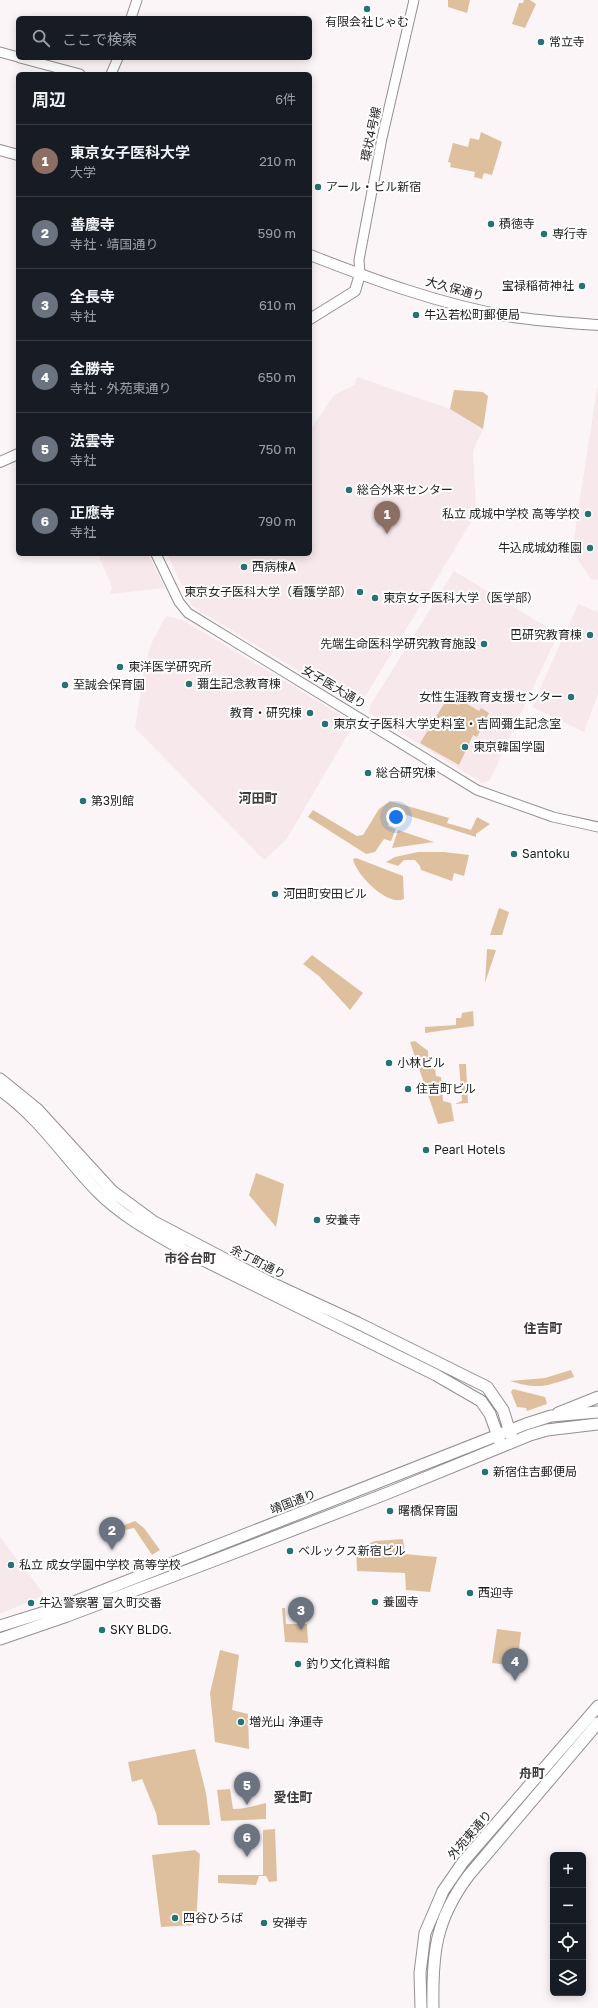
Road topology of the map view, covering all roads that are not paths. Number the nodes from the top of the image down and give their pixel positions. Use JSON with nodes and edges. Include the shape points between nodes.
{"nodes":[{"id":1,"x":137,"y":0,"type":"edge"},
{"id":2,"x":414,"y":0,"type":"edge"},
{"id":3,"x":132,"y":16,"type":"edge"},
{"id":4,"x":0,"y":52,"type":"edge"},
{"id":5,"x":16,"y":57,"type":"edge"},
{"id":6,"x":27,"y":60,"type":"edge"},
{"id":7,"x":117,"y":60,"type":"edge"},
{"id":8,"x":72,"y":72,"type":"edge"},
{"id":9,"x":112,"y":72,"type":"edge"},
{"id":10,"x":0,"y":150,"type":"edge"},
{"id":11,"x":16,"y":154,"type":"edge"},
{"id":12,"x":312,"y":256,"type":"edge"},
{"id":13,"x":360,"y":274,"type":"junction"},
{"id":14,"x":312,"y":318,"type":"edge"},
{"id":15,"x":598,"y":325,"type":"edge"},
{"id":16,"x":16,"y":455,"type":"edge"},
{"id":17,"x":0,"y":462,"type":"edge"},
{"id":18,"x":157,"y":556,"type":"edge"},
{"id":19,"x":598,"y":826,"type":"edge"},
{"id":20,"x":0,"y":1079,"type":"edge"},
{"id":21,"x":0,"y":1090,"type":"edge"},
{"id":22,"x":598,"y":1396,"type":"edge"},
{"id":23,"x":598,"y":1412,"type":"edge"},
{"id":24,"x":551,"y":1416,"type":"junction"},
{"id":25,"x":598,"y":1424,"type":"edge"},
{"id":26,"x":510,"y":1430,"type":"junction"},
{"id":27,"x":499,"y":1441,"type":"junction"},
{"id":28,"x":513,"y":1442,"type":"junction"},
{"id":29,"x":0,"y":1626,"type":"edge"},
{"id":30,"x":0,"y":1639,"type":"edge"},
{"id":31,"x":598,"y":1706,"type":"edge"},
{"id":32,"x":598,"y":1723,"type":"edge"},
{"id":33,"x":420,"y":2008,"type":"edge"},
{"id":34,"x":433,"y":2008,"type":"edge"}],
"edges":[{"from":1,"to":3,"type":"street"},
{"from":2,"to":13,"type":"street","name":"環状4号線","via":[[380,148],[359,260]]},
{"from":4,"to":5,"type":"street"},
{"from":6,"to":8,"type":"street"},
{"from":7,"to":9,"type":"street"},
{"from":10,"to":11,"type":"main road"},
{"from":12,"to":13,"type":"main road","name":"大久保通り"},
{"from":13,"to":14,"type":"main road","via":[[355,292]]},
{"from":13,"to":15,"type":"main road","name":"大久保通り","via":[[481,311],[536,320]]},
{"from":16,"to":17,"type":"main road"},
{"from":18,"to":19,"type":"street","name":"女子医大通り","via":[[179,602],[188,613],[477,790],[553,817]]},
{"from":20,"to":26,"type":"main road","name":"余丁町通り","via":[[38,1109],[112,1191],[148,1218],[267,1281],[478,1381],[488,1387],[503,1410]]},
{"from":21,"to":27,"type":"main road","name":"余丁町通り","via":[[39,1124],[97,1191],[133,1219],[185,1251],[481,1401],[490,1414]]},
{"from":22,"to":24,"type":"main road"},
{"from":23,"to":24,"type":"main road","name":"靖国通り"},
{"from":24,"to":26,"type":"main road","name":"靖国通り"},
{"from":25,"to":28,"type":"main road","name":"靖国通り","via":[[547,1430]]},
{"from":26,"to":27,"type":"main road","name":"靖国通り"},
{"from":26,"to":28,"type":"main road","name":"余丁町通り"},
{"from":27,"to":28,"type":"main road","name":"靖国通り"},
{"from":27,"to":29,"type":"main road","name":"靖国通り","via":[[60,1606]]},
{"from":27,"to":30,"type":"main road","name":"靖国通り","via":[[388,1493],[60,1619]]},
{"from":31,"to":33,"type":"main road","name":"外苑東通り","via":[[463,1862],[443,1891],[425,1933],[420,1968]]},
{"from":32,"to":34,"type":"main road","name":"外苑東通り","via":[[454,1895],[437,1935],[432,1972]]}]}
